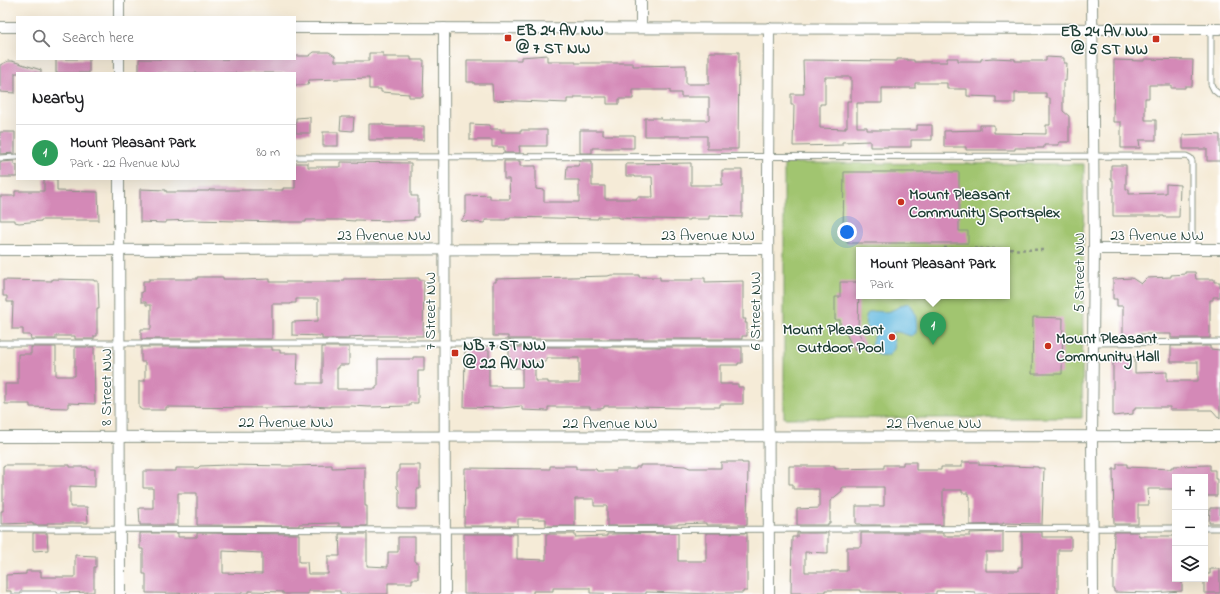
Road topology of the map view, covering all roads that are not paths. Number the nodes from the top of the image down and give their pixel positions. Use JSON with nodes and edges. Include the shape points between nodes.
{"nodes":[{"id":1,"x":119,"y":0,"type":"edge"},
{"id":2,"x":641,"y":0,"type":"edge"},
{"id":3,"x":1092,"y":0,"type":"edge"},
{"id":4,"x":119,"y":16,"type":"edge"},
{"id":5,"x":0,"y":27,"type":"edge"},
{"id":6,"x":16,"y":27,"type":"edge"},
{"id":7,"x":296,"y":28,"type":"edge"},
{"id":8,"x":444,"y":28,"type":"junction"},
{"id":9,"x":641,"y":28,"type":"junction"},
{"id":10,"x":769,"y":28,"type":"junction"},
{"id":11,"x":1092,"y":28,"type":"junction"},
{"id":12,"x":1216,"y":29,"type":"edge"},
{"id":13,"x":119,"y":60,"type":"edge"},
{"id":14,"x":119,"y":72,"type":"edge"},
{"id":15,"x":1220,"y":95,"type":"edge"},
{"id":16,"x":1093,"y":156,"type":"junction"},
{"id":17,"x":16,"y":157,"type":"edge"},
{"id":18,"x":296,"y":157,"type":"edge"},
{"id":19,"x":444,"y":157,"type":"junction"},
{"id":20,"x":769,"y":157,"type":"junction"},
{"id":21,"x":0,"y":158,"type":"edge"},
{"id":22,"x":119,"y":180,"type":"edge"},
{"id":23,"x":444,"y":249,"type":"junction"},
{"id":24,"x":768,"y":249,"type":"junction"},
{"id":25,"x":1094,"y":249,"type":"junction"},
{"id":26,"x":1192,"y":249,"type":"junction"},
{"id":27,"x":1220,"y":249,"type":"edge"},
{"id":28,"x":0,"y":250,"type":"edge"},
{"id":29,"x":119,"y":250,"type":"junction"},
{"id":30,"x":1220,"y":342,"type":"edge"},
{"id":31,"x":0,"y":343,"type":"edge"},
{"id":32,"x":120,"y":343,"type":"junction"},
{"id":33,"x":445,"y":343,"type":"junction"},
{"id":34,"x":769,"y":343,"type":"junction"},
{"id":35,"x":1093,"y":343,"type":"junction"},
{"id":36,"x":120,"y":436,"type":"junction"},
{"id":37,"x":445,"y":436,"type":"junction"},
{"id":38,"x":1092,"y":436,"type":"junction"},
{"id":39,"x":1220,"y":436,"type":"edge"},
{"id":40,"x":0,"y":437,"type":"edge"},
{"id":41,"x":768,"y":437,"type":"junction"},
{"id":42,"x":1092,"y":528,"type":"junction"},
{"id":43,"x":1172,"y":528,"type":"edge"},
{"id":44,"x":1208,"y":528,"type":"edge"},
{"id":45,"x":1220,"y":528,"type":"edge"},
{"id":46,"x":0,"y":529,"type":"edge"},
{"id":47,"x":120,"y":529,"type":"junction"},
{"id":48,"x":769,"y":529,"type":"junction"},
{"id":49,"x":444,"y":530,"type":"junction"},
{"id":50,"x":120,"y":594,"type":"edge"},
{"id":51,"x":445,"y":594,"type":"edge"},
{"id":52,"x":769,"y":594,"type":"edge"},
{"id":53,"x":1093,"y":594,"type":"edge"}],
"edges":[{"from":1,"to":4,"type":"street"},
{"from":2,"to":9,"type":"street"},
{"from":3,"to":11,"type":"street","name":"5 Street NW"},
{"from":5,"to":6,"type":"street"},
{"from":7,"to":8,"type":"street"},
{"from":8,"to":9,"type":"street"},
{"from":8,"to":19,"type":"street","name":"7 Street NW"},
{"from":9,"to":10,"type":"street"},
{"from":10,"to":11,"type":"street"},
{"from":10,"to":20,"type":"street","name":"6 Street NW"},
{"from":11,"to":12,"type":"street"},
{"from":11,"to":16,"type":"street","name":"5 Street NW"},
{"from":12,"to":15,"type":"lane","via":[[1211,84]]},
{"from":13,"to":14,"type":"street"},
{"from":16,"to":20,"type":"lane"},
{"from":16,"to":25,"type":"street","name":"5 Street NW"},
{"from":16,"to":26,"type":"lane","via":[[1190,158]]},
{"from":17,"to":21,"type":"lane"},
{"from":18,"to":19,"type":"lane"},
{"from":19,"to":20,"type":"lane"},
{"from":19,"to":23,"type":"street","name":"7 Street NW"},
{"from":20,"to":24,"type":"street","name":"6 Street NW"},
{"from":22,"to":29,"type":"street","name":"8 Street NW"},
{"from":23,"to":24,"type":"street","name":"23 Avenue NW"},
{"from":23,"to":29,"type":"street","name":"23 Avenue NW"},
{"from":23,"to":33,"type":"street","name":"7 Street NW"},
{"from":24,"to":34,"type":"street","name":"6 Street NW"},
{"from":25,"to":26,"type":"street","name":"23 Avenue NW"},
{"from":25,"to":35,"type":"street","name":"5 Street NW"},
{"from":26,"to":27,"type":"street","name":"23 Avenue NW"},
{"from":28,"to":29,"type":"street","name":"23 Avenue NW"},
{"from":29,"to":32,"type":"street","name":"8 Street NW"},
{"from":30,"to":35,"type":"lane"},
{"from":31,"to":32,"type":"lane"},
{"from":32,"to":33,"type":"lane"},
{"from":32,"to":36,"type":"street","name":"8 Street NW"},
{"from":33,"to":34,"type":"lane"},
{"from":33,"to":37,"type":"street","name":"7 Street NW"},
{"from":34,"to":41,"type":"street","name":"6 Street NW"},
{"from":35,"to":38,"type":"street","name":"5 Street NW"},
{"from":36,"to":37,"type":"street","name":"22 Avenue NW"},
{"from":36,"to":40,"type":"street","name":"22 Avenue NW"},
{"from":36,"to":47,"type":"street","name":"8 Street NW"},
{"from":37,"to":41,"type":"street","name":"22 Avenue NW"},
{"from":37,"to":49,"type":"street","name":"7 Street NW"},
{"from":38,"to":39,"type":"street","name":"22 Avenue NW"},
{"from":38,"to":41,"type":"street","name":"22 Avenue NW"},
{"from":38,"to":42,"type":"street","name":"5 Street NW"},
{"from":41,"to":48,"type":"street","name":"6 Street NW"},
{"from":42,"to":43,"type":"lane"},
{"from":42,"to":48,"type":"lane"},
{"from":42,"to":53,"type":"street","name":"5 Street NW"},
{"from":44,"to":45,"type":"lane"},
{"from":46,"to":47,"type":"lane"},
{"from":47,"to":49,"type":"lane"},
{"from":47,"to":50,"type":"street","name":"8 Street NW"},
{"from":48,"to":49,"type":"lane"},
{"from":48,"to":52,"type":"street","name":"6 Street NW"},
{"from":49,"to":51,"type":"street","name":"7 Street NW"}]}
